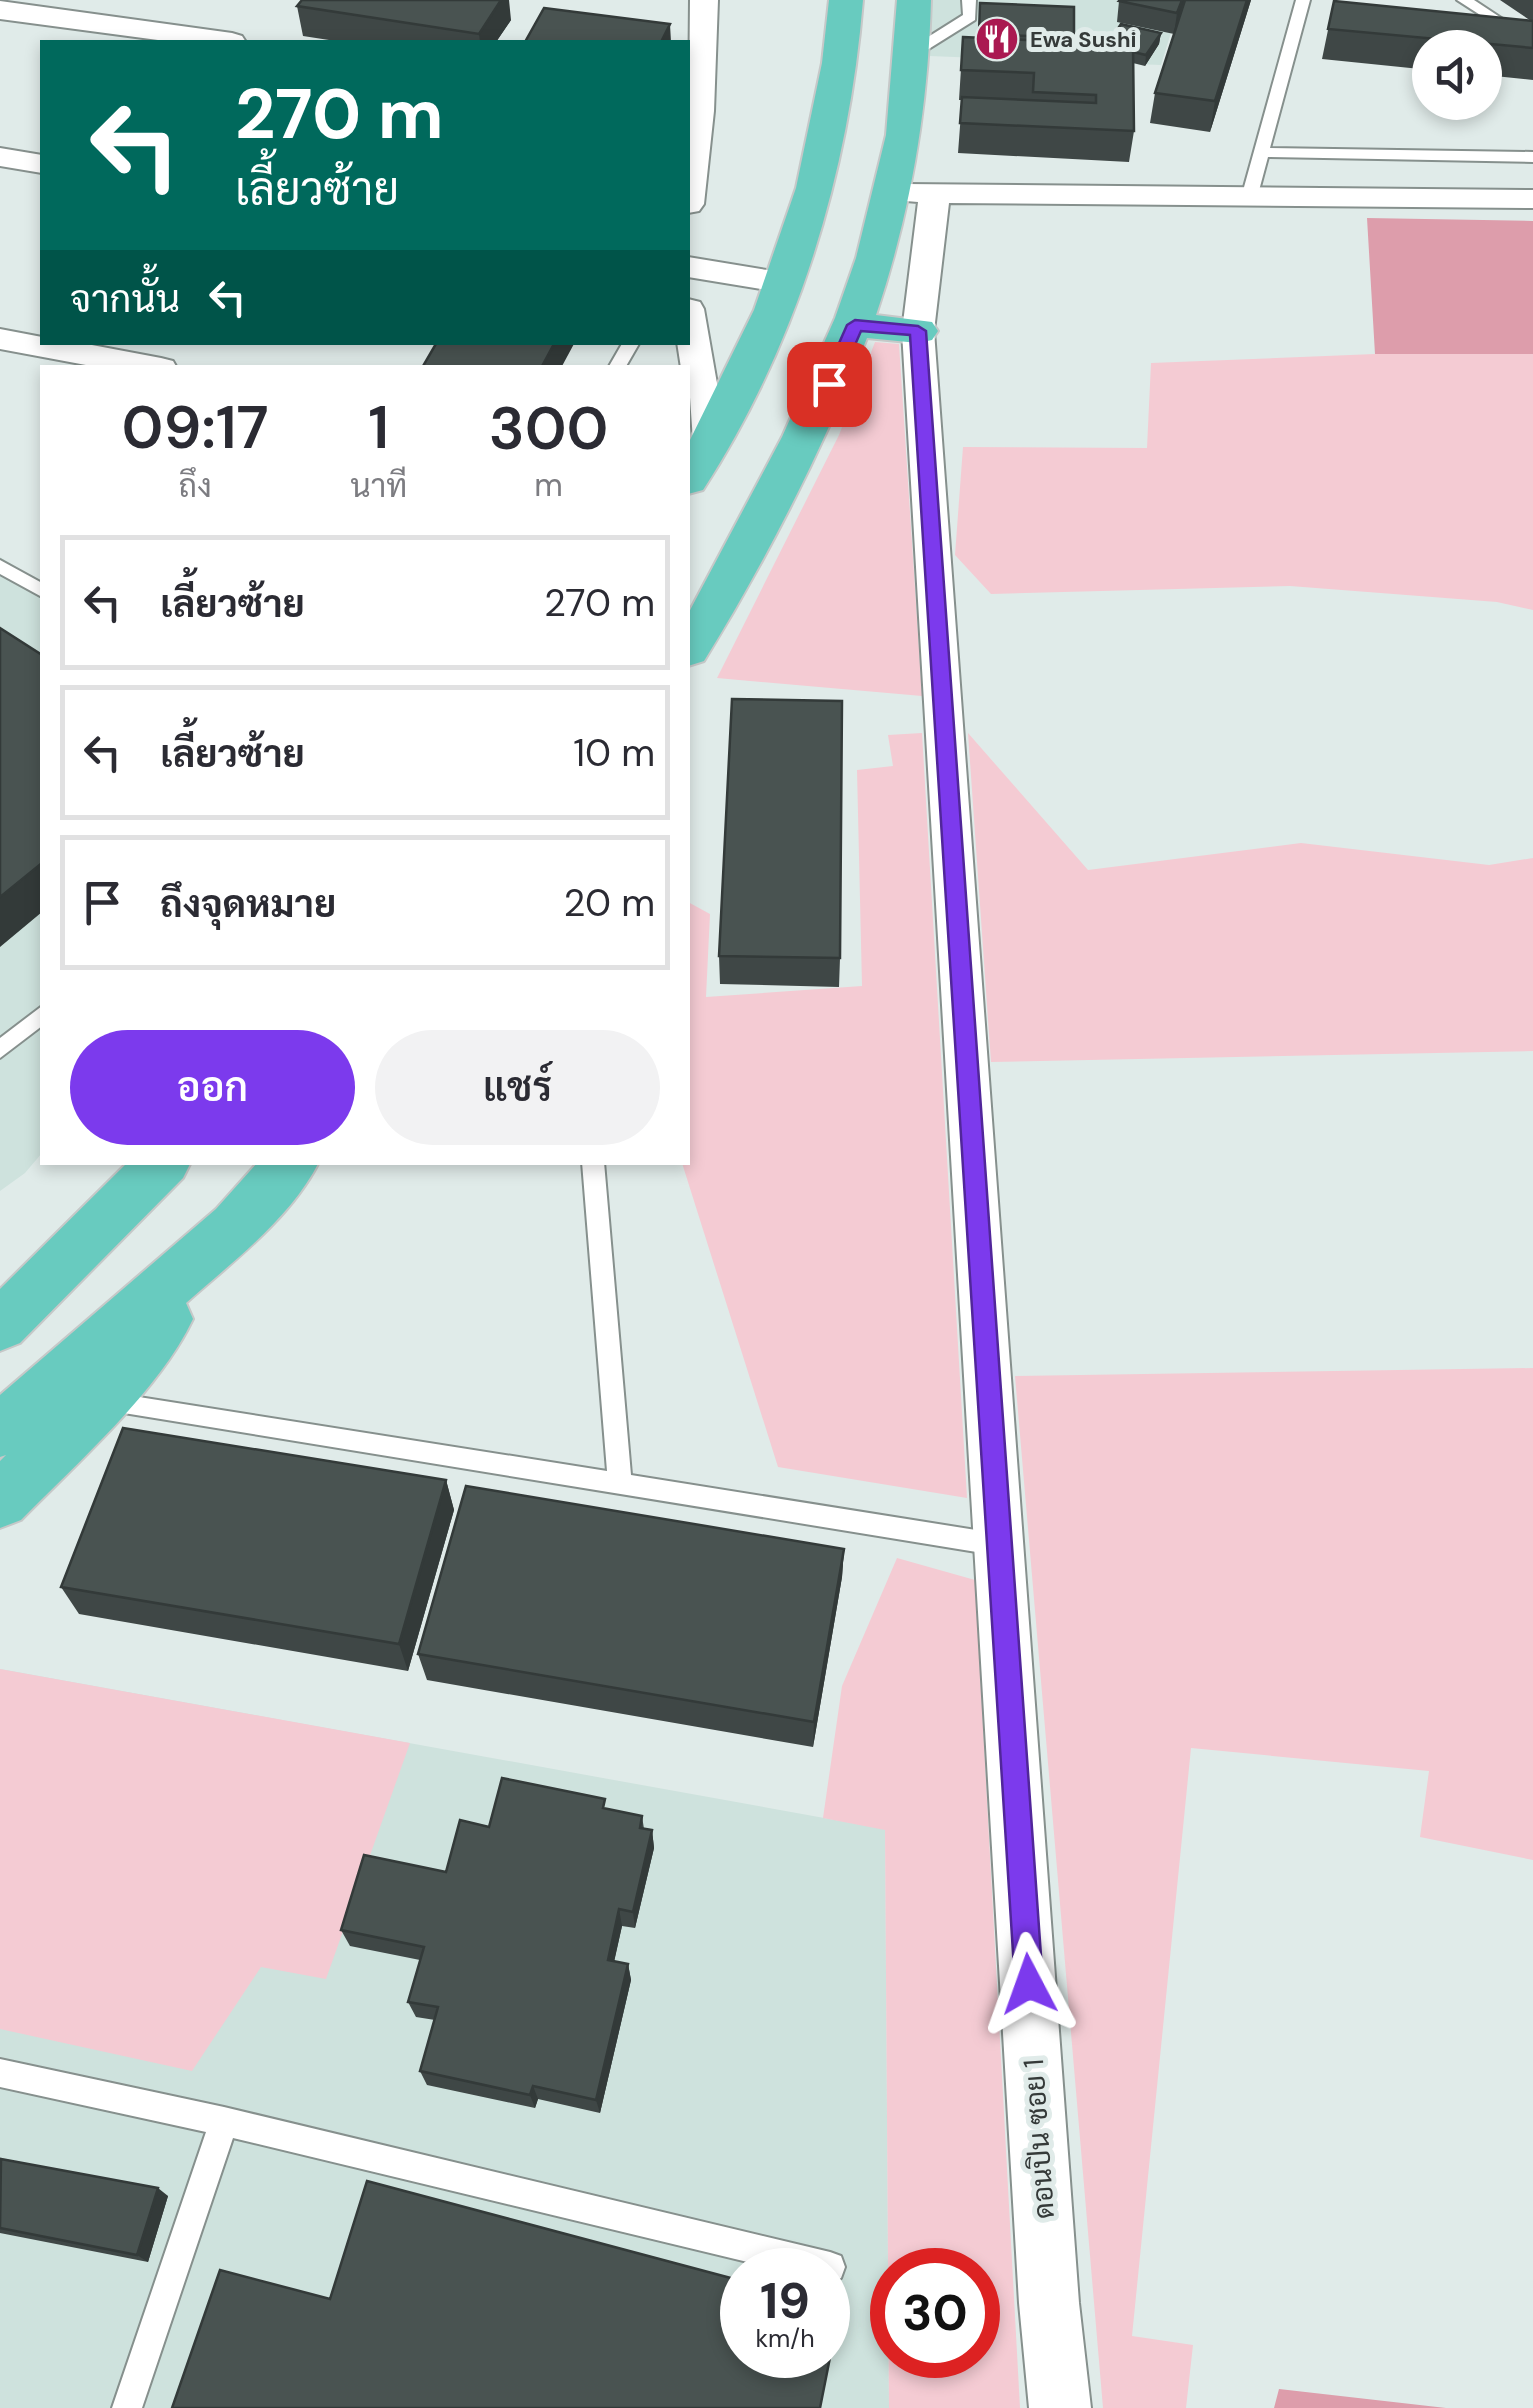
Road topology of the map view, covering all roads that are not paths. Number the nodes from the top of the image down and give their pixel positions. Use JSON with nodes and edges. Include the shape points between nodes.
{"nodes":[{"id":1,"x":704,"y":0,"type":"edge"},
{"id":2,"x":846,"y":0,"type":"edge"},
{"id":3,"x":914,"y":0,"type":"edge"},
{"id":4,"x":969,"y":0,"type":"edge"},
{"id":5,"x":1303,"y":0,"type":"edge"},
{"id":6,"x":1464,"y":0,"type":"edge"},
{"id":7,"x":0,"y":10,"type":"edge"},
{"id":8,"x":218,"y":40,"type":"edge"},
{"id":9,"x":1533,"y":45,"type":"edge"},
{"id":10,"x":914,"y":52,"type":"junction"},
{"id":11,"x":693,"y":111,"type":"edge"},
{"id":12,"x":1262,"y":152,"type":"junction"},
{"id":13,"x":1533,"y":156,"type":"edge"},
{"id":14,"x":0,"y":157,"type":"edge"},
{"id":15,"x":40,"y":164,"type":"edge"},
{"id":16,"x":690,"y":167,"type":"edge"},
{"id":17,"x":914,"y":194,"type":"junction"},
{"id":18,"x":1249,"y":198,"type":"junction"},
{"id":19,"x":1533,"y":199,"type":"edge"},
{"id":20,"x":690,"y":267,"type":"edge"},
{"id":21,"x":785,"y":283,"type":"junction"},
{"id":22,"x":855,"y":325,"type":"junction"},
{"id":23,"x":918,"y":331,"type":"junction"},
{"id":24,"x":0,"y":339,"type":"edge"},
{"id":25,"x":690,"y":345,"type":"edge"},
{"id":26,"x":144,"y":365,"type":"edge"},
{"id":27,"x":696,"y":461,"type":"edge"},
{"id":28,"x":0,"y":566,"type":"edge"},
{"id":29,"x":40,"y":590,"type":"edge"},
{"id":30,"x":690,"y":647,"type":"edge"},
{"id":31,"x":40,"y":1016,"type":"edge"},
{"id":32,"x":0,"y":1050,"type":"edge"},
{"id":33,"x":161,"y":1165,"type":"edge"},
{"id":34,"x":289,"y":1165,"type":"edge"},
{"id":35,"x":593,"y":1165,"type":"edge"},
{"id":36,"x":119,"y":1209,"type":"junction"},
{"id":37,"x":236,"y":1225,"type":"junction"},
{"id":38,"x":0,"y":1292,"type":"edge"},
{"id":39,"x":0,"y":1326,"type":"edge"},
{"id":40,"x":99,"y":1401,"type":"junction"},
{"id":41,"x":0,"y":1432,"type":"edge"},
{"id":42,"x":620,"y":1484,"type":"junction"},
{"id":43,"x":0,"y":1501,"type":"edge"},
{"id":44,"x":1001,"y":1545,"type":"junction"},
{"id":45,"x":0,"y":2073,"type":"edge"},
{"id":46,"x":224,"y":2121,"type":"junction"},
{"id":47,"x":751,"y":2248,"type":"edge"},
{"id":48,"x":127,"y":2408,"type":"edge"},
{"id":49,"x":1060,"y":2408,"type":"edge"}],
"edges":[{"from":1,"to":11,"type":"street"},
{"from":2,"to":21,"type":"main road","via":[[819,172]]},
{"from":3,"to":10,"type":"main road"},
{"from":4,"to":10,"type":"lane","via":[[970,17]]},
{"from":5,"to":12,"type":"lane"},
{"from":6,"to":9,"type":"lane"},
{"from":7,"to":8,"type":"street"},
{"from":10,"to":17,"type":"main road"},
{"from":11,"to":16,"type":"street"},
{"from":12,"to":13,"type":"lane"},
{"from":12,"to":18,"type":"lane"},
{"from":14,"to":15,"type":"street"},
{"from":17,"to":18,"type":"street"},
{"from":17,"to":22,"type":"main road","via":[[878,260]]},
{"from":17,"to":23,"type":"street","name":"ดอนปิน ซอย 1"},
{"from":18,"to":19,"type":"street"},
{"from":20,"to":21,"type":"street"},
{"from":21,"to":27,"type":"main road"},
{"from":22,"to":23,"type":"main road"},
{"from":22,"to":30,"type":"main road","via":[[816,413]]},
{"from":23,"to":44,"type":"street","name":"ดอนปิน ซอย 1"},
{"from":24,"to":26,"type":"street"},
{"from":25,"to":27,"type":"street"},
{"from":28,"to":29,"type":"lane"},
{"from":31,"to":32,"type":"lane"},
{"from":33,"to":36,"type":"main road"},
{"from":34,"to":37,"type":"main road"},
{"from":35,"to":42,"type":"lane"},
{"from":36,"to":38,"type":"main road"},
{"from":36,"to":39,"type":"main road"},
{"from":37,"to":40,"type":"main road"},
{"from":37,"to":41,"type":"main road"},
{"from":40,"to":42,"type":"lane"},
{"from":40,"to":43,"type":"main road"},
{"from":42,"to":44,"type":"lane"},
{"from":44,"to":49,"type":"street","name":"ดอนปิน ซอย 1"},
{"from":45,"to":46,"type":"lane"},
{"from":46,"to":47,"type":"lane"},
{"from":46,"to":48,"type":"lane"}]}
